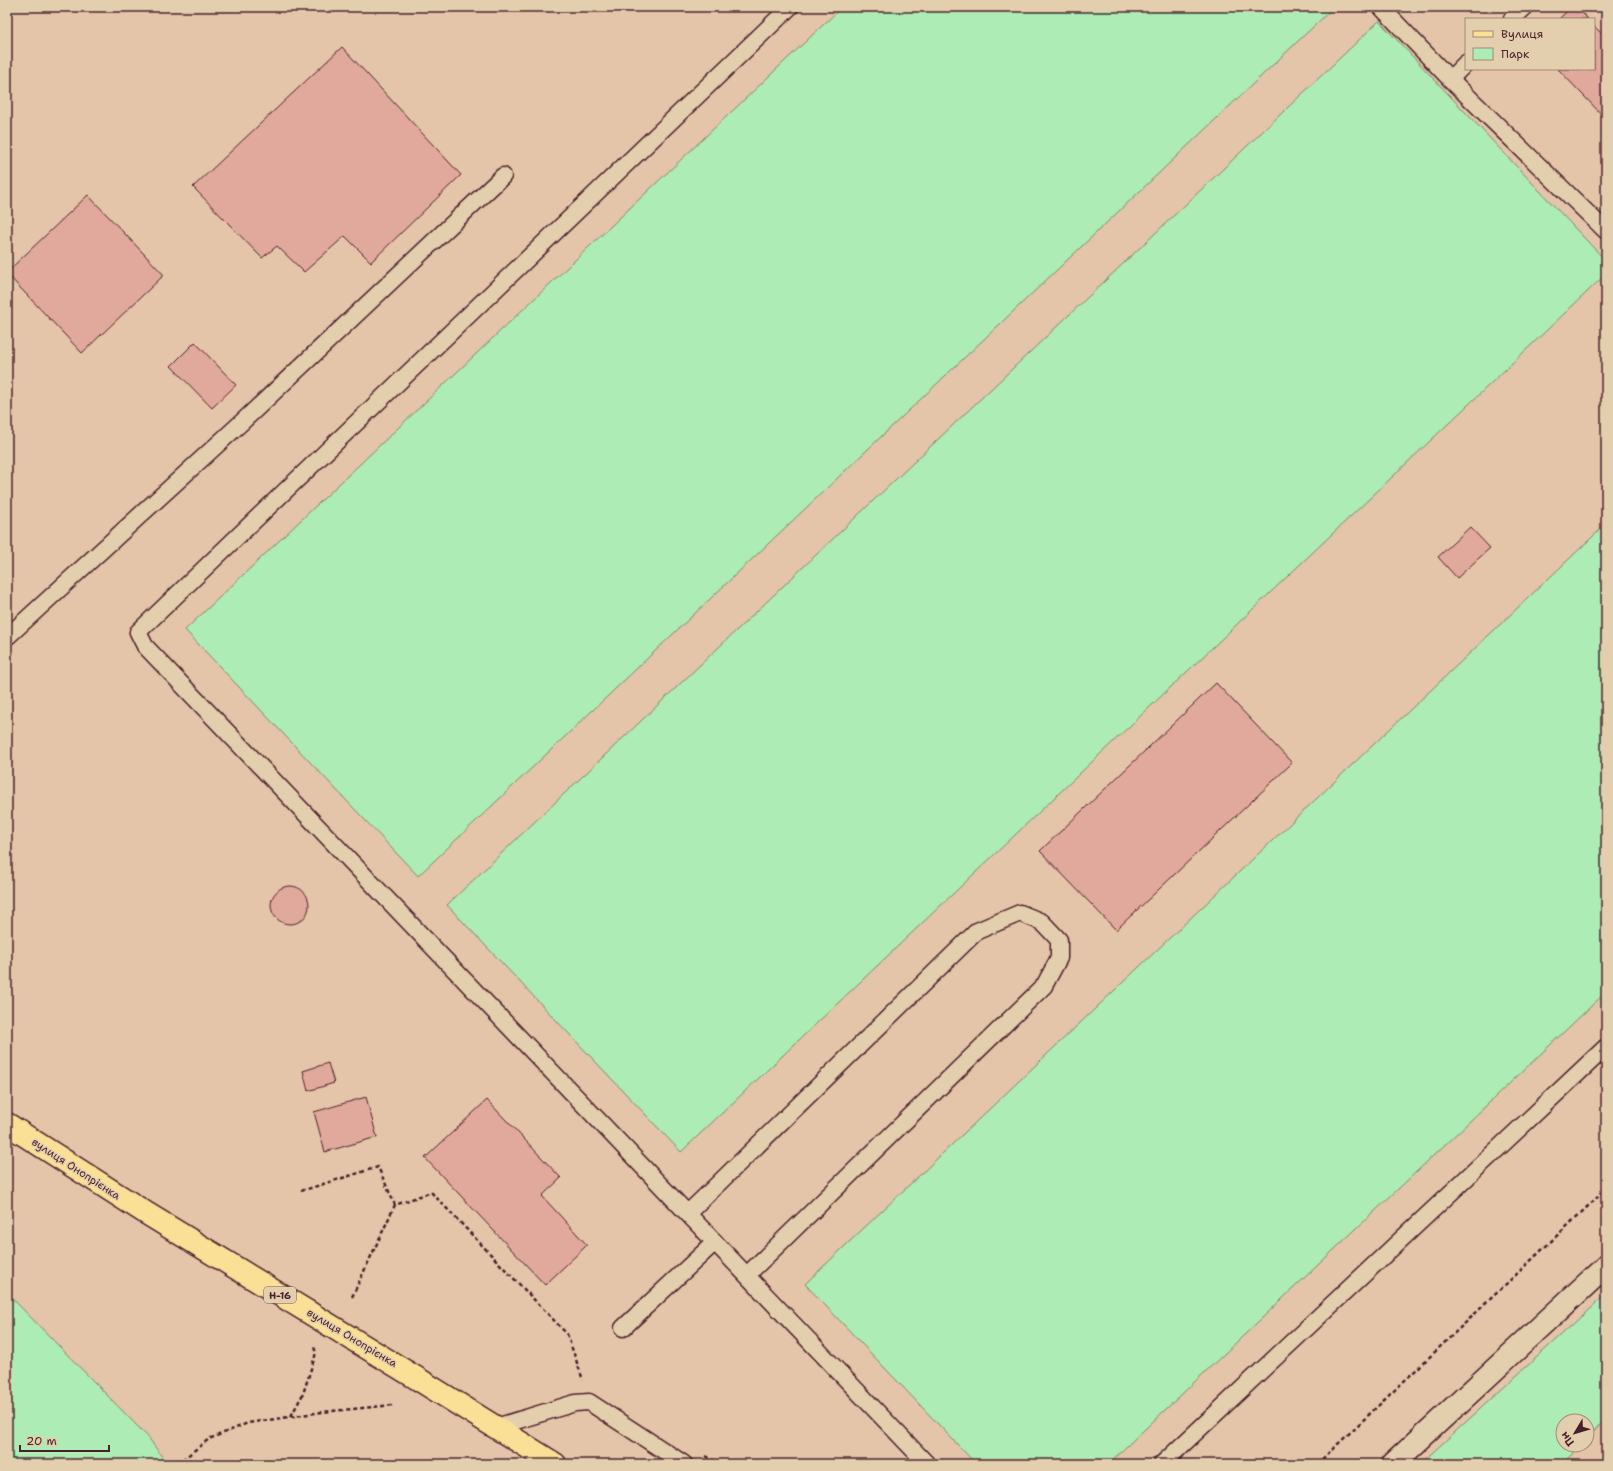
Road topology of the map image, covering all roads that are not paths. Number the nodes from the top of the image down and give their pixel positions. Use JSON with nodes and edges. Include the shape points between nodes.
{"nodes":[{"id":1,"x":790,"y":7,"type":"edge"},
{"id":2,"x":1382,"y":7,"type":"edge"},
{"id":3,"x":1525,"y":7,"type":"edge"},
{"id":4,"x":1513,"y":18,"type":"edge"},
{"id":5,"x":1465,"y":64,"type":"edge"},
{"id":6,"x":1450,"y":78,"type":"junction"},
{"id":7,"x":503,"y":176,"type":"dead end"},
{"id":8,"x":1606,"y":231,"type":"edge"},
{"id":9,"x":7,"y":637,"type":"edge"},
{"id":10,"x":1606,"y":1047,"type":"edge"},
{"id":11,"x":7,"y":1124,"type":"edge"},
{"id":12,"x":688,"y":1213,"type":"junction"},
{"id":13,"x":715,"y":1242,"type":"junction"},
{"id":14,"x":1606,"y":1266,"type":"edge"},
{"id":15,"x":747,"y":1275,"type":"junction"},
{"id":16,"x":623,"y":1328,"type":"dead end"},
{"id":17,"x":496,"y":1427,"type":"junction"},
{"id":18,"x":555,"y":1464,"type":"edge"},
{"id":19,"x":684,"y":1464,"type":"edge"},
{"id":20,"x":927,"y":1464,"type":"edge"},
{"id":21,"x":1162,"y":1464,"type":"edge"},
{"id":22,"x":1393,"y":1464,"type":"edge"}],
"edges":[{"from":1,"to":12,"type":"lane","via":[[138,632],[145,646]]},
{"from":2,"to":6,"type":"lane"},
{"from":3,"to":4,"type":"lane"},
{"from":5,"to":6,"type":"lane"},
{"from":6,"to":8,"type":"lane"},
{"from":7,"to":9,"type":"lane","via":[[242,422]]},
{"from":10,"to":21,"type":"lane"},
{"from":11,"to":17,"type":"main road","name":"вулиця Онопрієнка","number":"Н-16","via":[[140,1210]]},
{"from":12,"to":13,"type":"lane"},
{"from":12,"to":15,"type":"lane","via":[[977,931],[1020,913],[1042,922],[1059,940],[1059,958],[1044,986]]},
{"from":13,"to":15,"type":"lane"},
{"from":13,"to":16,"type":"lane"},
{"from":14,"to":22,"type":"street"},
{"from":15,"to":20,"type":"lane"},
{"from":17,"to":18,"type":"main road","name":"вулиця Онопрієнка","number":"Н-16"},
{"from":17,"to":19,"type":"lane","via":[[575,1403],[589,1402]]}]}
